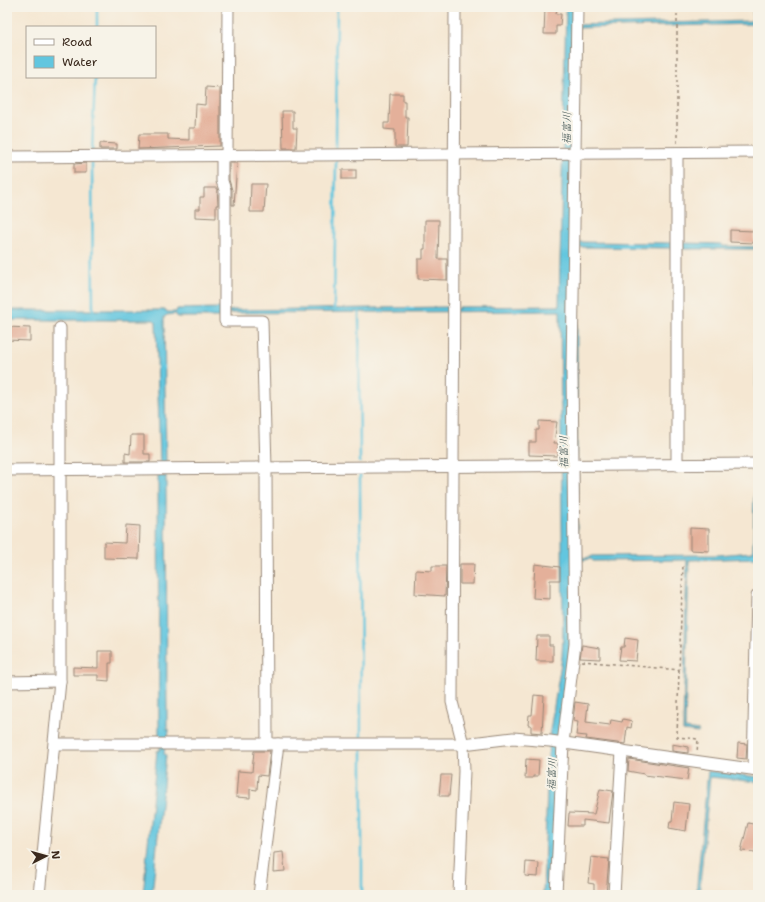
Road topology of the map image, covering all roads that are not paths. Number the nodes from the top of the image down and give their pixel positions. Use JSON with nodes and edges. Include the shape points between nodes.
{"nodes":[{"id":1,"x":228,"y":7,"type":"edge"},
{"id":2,"x":455,"y":7,"type":"edge"},
{"id":3,"x":577,"y":7,"type":"edge"},
{"id":4,"x":758,"y":152,"type":"edge"},
{"id":5,"x":677,"y":153,"type":"junction"},
{"id":6,"x":573,"y":154,"type":"junction"},
{"id":7,"x":453,"y":155,"type":"junction"},
{"id":8,"x":225,"y":156,"type":"junction"},
{"id":9,"x":7,"y":157,"type":"edge"},
{"id":10,"x":60,"y":328,"type":"dead end"},
{"id":11,"x":755,"y":464,"type":"edge"},
{"id":12,"x":676,"y":465,"type":"junction"},
{"id":13,"x":453,"y":466,"type":"junction"},
{"id":14,"x":567,"y":466,"type":"junction"},
{"id":15,"x":266,"y":468,"type":"junction"},
{"id":16,"x":7,"y":470,"type":"edge"},
{"id":17,"x":59,"y":470,"type":"junction"},
{"id":18,"x":757,"y":596,"type":"edge"},
{"id":19,"x":60,"y":681,"type":"junction"},
{"id":20,"x":7,"y":682,"type":"edge"},
{"id":21,"x":557,"y":742,"type":"junction"},
{"id":22,"x":55,"y":744,"type":"junction"},
{"id":23,"x":272,"y":744,"type":"junction"},
{"id":24,"x":463,"y":744,"type":"junction"},
{"id":25,"x":622,"y":751,"type":"junction"},
{"id":26,"x":756,"y":770,"type":"edge"},
{"id":27,"x":39,"y":895,"type":"edge"},
{"id":28,"x":259,"y":895,"type":"edge"},
{"id":29,"x":459,"y":895,"type":"edge"},
{"id":30,"x":556,"y":895,"type":"edge"},
{"id":31,"x":614,"y":895,"type":"edge"}],
"edges":[{"from":1,"to":8,"type":"street"},
{"from":2,"to":7,"type":"street"},
{"from":3,"to":6,"type":"street"},
{"from":4,"to":5,"type":"street"},
{"from":5,"to":6,"type":"street"},
{"from":5,"to":12,"type":"street"},
{"from":6,"to":7,"type":"street"},
{"from":6,"to":14,"type":"street","via":[[572,371]]},
{"from":7,"to":8,"type":"street"},
{"from":7,"to":13,"type":"street"},
{"from":8,"to":9,"type":"street"},
{"from":8,"to":15,"type":"street","via":[[222,181],[225,190],[225,321],[262,321]]},
{"from":10,"to":17,"type":"street"},
{"from":11,"to":12,"type":"street"},
{"from":12,"to":14,"type":"street"},
{"from":13,"to":14,"type":"street"},
{"from":13,"to":15,"type":"street"},
{"from":13,"to":24,"type":"street","via":[[452,702]]},
{"from":14,"to":21,"type":"street","via":[[574,559],[575,644]]},
{"from":15,"to":17,"type":"street"},
{"from":15,"to":23,"type":"street"},
{"from":16,"to":17,"type":"street"},
{"from":17,"to":19,"type":"street"},
{"from":18,"to":26,"type":"street"},
{"from":19,"to":20,"type":"street"},
{"from":19,"to":22,"type":"street"},
{"from":21,"to":24,"type":"street","via":[[513,738]]},
{"from":21,"to":25,"type":"street"},
{"from":21,"to":30,"type":"street"},
{"from":22,"to":23,"type":"street"},
{"from":22,"to":27,"type":"street"},
{"from":23,"to":24,"type":"street"},
{"from":23,"to":28,"type":"street"},
{"from":24,"to":29,"type":"street"},
{"from":25,"to":26,"type":"street"},
{"from":25,"to":31,"type":"street"}]}
